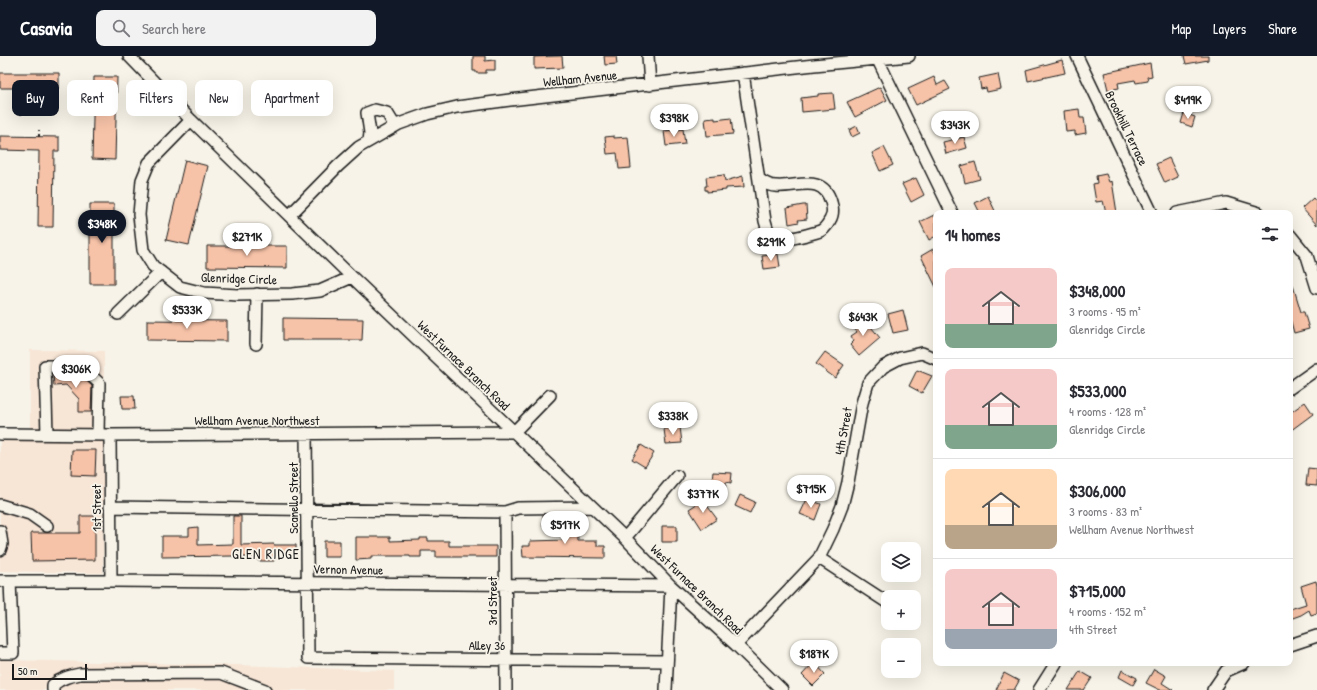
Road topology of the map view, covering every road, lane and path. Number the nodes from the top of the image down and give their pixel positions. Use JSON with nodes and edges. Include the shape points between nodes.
{"nodes":[{"id":1,"x":129,"y":56,"type":"edge"},
{"id":2,"x":648,"y":56,"type":"edge"},
{"id":3,"x":909,"y":56,"type":"edge"},
{"id":4,"x":1077,"y":56,"type":"edge"},
{"id":5,"x":878,"y":60,"type":"junction"},
{"id":6,"x":743,"y":73,"type":"junction"},
{"id":7,"x":650,"y":85,"type":"junction"},
{"id":8,"x":191,"y":120,"type":"junction"},
{"id":9,"x":395,"y":126,"type":"junction"},
{"id":10,"x":39,"y":130,"type":"dead end"},
{"id":11,"x":38,"y":137,"type":"dead end"},
{"id":12,"x":369,"y":141,"type":"junction"},
{"id":13,"x":759,"y":179,"type":"junction"},
{"id":14,"x":951,"y":210,"type":"edge"},
{"id":15,"x":1151,"y":210,"type":"edge"},
{"id":16,"x":1192,"y":210,"type":"edge"},
{"id":17,"x":1249,"y":210,"type":"edge"},
{"id":18,"x":290,"y":215,"type":"junction"},
{"id":19,"x":1293,"y":239,"type":"edge"},
{"id":20,"x":161,"y":272,"type":"junction"},
{"id":21,"x":352,"y":277,"type":"junction"},
{"id":22,"x":1317,"y":288,"type":"edge"},
{"id":23,"x":257,"y":294,"type":"junction"},
{"id":24,"x":118,"y":314,"type":"dead end"},
{"id":25,"x":256,"y":344,"type":"dead end"},
{"id":26,"x":933,"y":358,"type":"edge"},
{"id":27,"x":1317,"y":369,"type":"edge"},
{"id":28,"x":1293,"y":386,"type":"edge"},
{"id":29,"x":550,"y":394,"type":"dead end"},
{"id":30,"x":514,"y":432,"type":"junction"},
{"id":31,"x":306,"y":433,"type":"junction"},
{"id":32,"x":0,"y":434,"type":"edge"},
{"id":33,"x":47,"y":434,"type":"junction"},
{"id":34,"x":98,"y":434,"type":"junction"},
{"id":35,"x":110,"y":435,"type":"junction"},
{"id":36,"x":677,"y":476,"type":"dead end"},
{"id":37,"x":0,"y":505,"type":"edge"},
{"id":38,"x":110,"y":507,"type":"junction"},
{"id":39,"x":592,"y":507,"type":"junction"},
{"id":40,"x":307,"y":509,"type":"junction"},
{"id":41,"x":505,"y":512,"type":"junction"},
{"id":42,"x":48,"y":526,"type":"dead end"},
{"id":43,"x":0,"y":531,"type":"edge"},
{"id":44,"x":624,"y":538,"type":"junction"},
{"id":45,"x":0,"y":550,"type":"edge"},
{"id":46,"x":819,"y":558,"type":"junction"},
{"id":47,"x":5,"y":581,"type":"edge"},
{"id":48,"x":111,"y":581,"type":"junction"},
{"id":49,"x":307,"y":583,"type":"junction"},
{"id":50,"x":506,"y":584,"type":"junction"},
{"id":51,"x":671,"y":586,"type":"junction"},
{"id":52,"x":881,"y":598,"type":"edge"},
{"id":53,"x":6,"y":607,"type":"edge"},
{"id":54,"x":1317,"y":636,"type":"edge"},
{"id":55,"x":1293,"y":644,"type":"edge"},
{"id":56,"x":736,"y":645,"type":"junction"},
{"id":57,"x":0,"y":653,"type":"edge"},
{"id":58,"x":308,"y":658,"type":"joint"},
{"id":59,"x":506,"y":659,"type":"junction"},
{"id":60,"x":667,"y":661,"type":"junction"},
{"id":61,"x":1054,"y":666,"type":"edge"},
{"id":62,"x":1237,"y":666,"type":"edge"},
{"id":63,"x":53,"y":690,"type":"edge"},
{"id":64,"x":265,"y":690,"type":"edge"},
{"id":65,"x":506,"y":690,"type":"edge"},
{"id":66,"x":666,"y":690,"type":"edge"},
{"id":67,"x":782,"y":690,"type":"edge"},
{"id":68,"x":1039,"y":690,"type":"edge"},
{"id":69,"x":1213,"y":690,"type":"edge"}],
"edges":[{"from":1,"to":8,"type":"street","name":"West Furnace Branch Road"},
{"from":2,"to":7,"type":"street"},
{"from":3,"to":5,"type":"street","name":"Wellham Avenue"},
{"from":4,"to":15,"type":"street","name":"Brookhill Terrace"},
{"from":5,"to":6,"type":"street","name":"Wellham Avenue"},
{"from":5,"to":14,"type":"street"},
{"from":6,"to":7,"type":"street","name":"Wellham Avenue"},
{"from":6,"to":13,"type":"street"},
{"from":7,"to":9,"type":"street","name":"Wellham Avenue","via":[[457,107],[427,114]]},
{"from":8,"to":18,"type":"street","name":"West Furnace Branch Road"},
{"from":8,"to":20,"type":"street","name":"Glenridge Circle","via":[[149,163],[142,180],[139,215],[143,250],[153,266]]},
{"from":9,"to":12,"type":"street","name":"Wellham Avenue"},
{"from":9,"to":12,"type":"street","via":[[387,113],[375,110],[367,113]]},
{"from":10,"to":11,"type":"path"},
{"from":12,"to":18,"type":"street","name":"Wellham Avenue","via":[[338,166]]},
{"from":13,"to":13,"type":"street","via":[[768,231],[778,240],[821,232],[826,228],[833,208],[825,191],[808,183],[777,186]]},
{"from":16,"to":17,"type":"street","via":[[1226,203]]},
{"from":18,"to":21,"type":"street","name":"West Furnace Branch Road"},
{"from":19,"to":22,"type":"street","via":[[1307,256]]},
{"from":20,"to":23,"type":"street","name":"Glenridge Circle","via":[[180,287],[204,293]]},
{"from":20,"to":24,"type":"street"},
{"from":21,"to":23,"type":"street","name":"Glenridge Circle","via":[[320,291]]},
{"from":21,"to":30,"type":"street","name":"West Furnace Branch Road"},
{"from":23,"to":25,"type":"street"},
{"from":26,"to":46,"type":"street","name":"4th Street","via":[[922,353],[900,358],[883,367],[868,383],[842,506]]},
{"from":27,"to":28,"type":"street"},
{"from":29,"to":30,"type":"street"},
{"from":30,"to":31,"type":"street","name":"Wellham Avenue Northwest"},
{"from":30,"to":39,"type":"street","name":"West Furnace Branch Road"},
{"from":31,"to":35,"type":"street","name":"Wellham Avenue Northwest"},
{"from":31,"to":40,"type":"street","name":"Scanello Street"},
{"from":32,"to":33,"type":"street","name":"Wellham Avenue Northwest"},
{"from":33,"to":34,"type":"street","name":"Wellham Avenue Northwest"},
{"from":33,"to":34,"type":"street","via":[[45,366],[82,366],[99,383]]},
{"from":34,"to":35,"type":"street","name":"Wellham Avenue Northwest"},
{"from":35,"to":38,"type":"street","name":"1st Street"},
{"from":36,"to":44,"type":"street"},
{"from":37,"to":42,"type":"street","via":[[30,514]]},
{"from":38,"to":40,"type":"street"},
{"from":38,"to":48,"type":"street","name":"1st Street"},
{"from":39,"to":41,"type":"street","via":[[518,508]]},
{"from":39,"to":44,"type":"street","name":"West Furnace Branch Road"},
{"from":40,"to":41,"type":"street"},
{"from":40,"to":49,"type":"street","name":"Scanello Street"},
{"from":41,"to":50,"type":"street","name":"3rd Street"},
{"from":43,"to":45,"type":"street"},
{"from":44,"to":51,"type":"street","name":"West Furnace Branch Road"},
{"from":46,"to":52,"type":"street"},
{"from":46,"to":56,"type":"street","name":"4th Street"},
{"from":47,"to":48,"type":"street","name":"Vernon Avenue"},
{"from":47,"to":53,"type":"street"},
{"from":48,"to":49,"type":"street","name":"Vernon Avenue"},
{"from":49,"to":50,"type":"street","name":"Vernon Avenue"},
{"from":49,"to":58,"type":"street","name":"Scanello Street"},
{"from":50,"to":51,"type":"street","name":"Vernon Avenue"},
{"from":50,"to":59,"type":"street","name":"3rd Street"},
{"from":51,"to":56,"type":"street","name":"West Furnace Branch Road"},
{"from":51,"to":60,"type":"street"},
{"from":53,"to":57,"type":"street","via":[[13,653]]},
{"from":54,"to":55,"type":"street"},
{"from":56,"to":67,"type":"street","name":"West Furnace Branch Road"},
{"from":58,"to":59,"type":"street","name":"Alley 36"},
{"from":59,"to":60,"type":"street","name":"Alley 36"},
{"from":59,"to":65,"type":"street","name":"3rd Street"},
{"from":60,"to":66,"type":"street"},
{"from":61,"to":68,"type":"street"},
{"from":62,"to":69,"type":"street","via":[[1226,671]]},
{"from":63,"to":64,"type":"street","via":[[53,685],[58,680],[80,674],[221,673]]}]}
